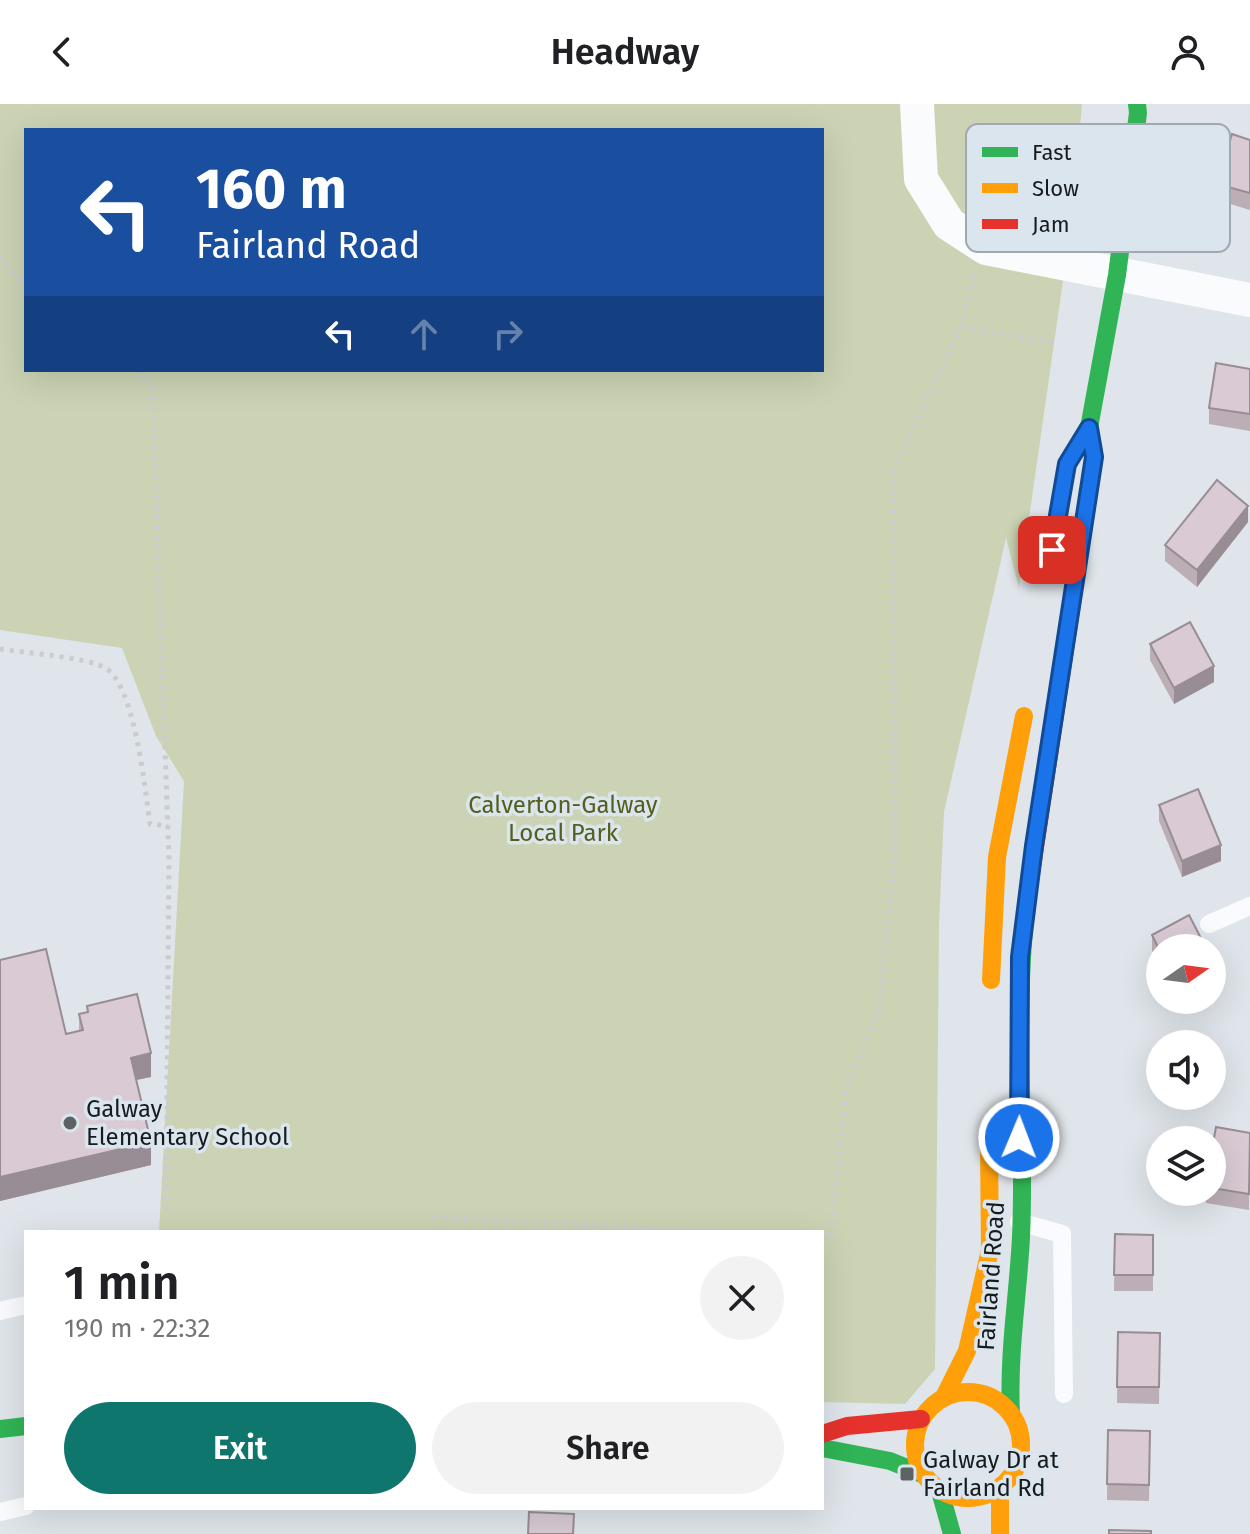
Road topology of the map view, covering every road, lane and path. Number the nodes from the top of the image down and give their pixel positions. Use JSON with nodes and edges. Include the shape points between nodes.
{"nodes":[{"id":1,"x":917,"y":104,"type":"edge"},
{"id":2,"x":966,"y":235,"type":"edge"},
{"id":3,"x":981,"y":252,"type":"edge"},
{"id":4,"x":1011,"y":252,"type":"edge"},
{"id":5,"x":1120,"y":252,"type":"edge"},
{"id":6,"x":0,"y":255,"type":"edge"},
{"id":7,"x":1117,"y":275,"type":"junction"},
{"id":8,"x":24,"y":283,"type":"edge"},
{"id":9,"x":1250,"y":300,"type":"edge"},
{"id":10,"x":961,"y":327,"type":"junction"},
{"id":11,"x":1058,"y":343,"type":"dead end"},
{"id":12,"x":142,"y":372,"type":"edge"},
{"id":13,"x":1089,"y":428,"type":"junction"},
{"id":14,"x":1074,"y":452,"type":"dead end"},
{"id":15,"x":0,"y":649,"type":"edge"},
{"id":16,"x":1026,"y":704,"type":"dead end"},
{"id":17,"x":168,"y":826,"type":"junction"},
{"id":18,"x":1250,"y":906,"type":"edge"},
{"id":19,"x":1209,"y":924,"type":"dead end"},
{"id":20,"x":990,"y":1004,"type":"dead end"},
{"id":21,"x":989,"y":1129,"type":"dead end"},
{"id":22,"x":166,"y":1210,"type":"dead end"},
{"id":23,"x":433,"y":1217,"type":"dead end"},
{"id":24,"x":990,"y":1220,"type":"junction"},
{"id":25,"x":1021,"y":1222,"type":"junction"},
{"id":26,"x":696,"y":1230,"type":"edge"},
{"id":27,"x":824,"y":1237,"type":"edge"},
{"id":28,"x":24,"y":1305,"type":"edge"},
{"id":29,"x":0,"y":1311,"type":"edge"},
{"id":30,"x":1064,"y":1394,"type":"dead end"},
{"id":31,"x":944,"y":1397,"type":"junction"},
{"id":32,"x":1011,"y":1414,"type":"junction"},
{"id":33,"x":921,"y":1419,"type":"junction"},
{"id":34,"x":24,"y":1426,"type":"edge"},
{"id":35,"x":0,"y":1429,"type":"edge"},
{"id":36,"x":824,"y":1433,"type":"edge"},
{"id":37,"x":824,"y":1448,"type":"edge"},
{"id":38,"x":922,"y":1474,"type":"junction"},
{"id":39,"x":1000,"y":1487,"type":"junction"},
{"id":40,"x":940,"y":1491,"type":"junction"},
{"id":41,"x":24,"y":1506,"type":"edge"},
{"id":42,"x":0,"y":1512,"type":"edge"},
{"id":43,"x":952,"y":1534,"type":"edge"},
{"id":44,"x":1000,"y":1534,"type":"edge"}],
"edges":[{"from":1,"to":2,"type":"street","via":[[921,179],[949,224]]},
{"from":3,"to":10,"type":"path"},
{"from":4,"to":7,"type":"street"},
{"from":5,"to":7,"type":"main road","name":"Fairland Road"},
{"from":6,"to":8,"type":"path"},
{"from":7,"to":9,"type":"street"},
{"from":7,"to":13,"type":"main road","name":"Fairland Road"},
{"from":10,"to":11,"type":"path"},
{"from":10,"to":27,"type":"path","via":[[893,472],[895,853],[879,1010],[847,1086],[830,1237]]},
{"from":12,"to":17,"type":"path","via":[[152,384]]},
{"from":13,"to":14,"type":"main road","name":"Fairland Road"},
{"from":13,"to":25,"type":"main road","name":"Fairland Road","via":[[1094,457],[1020,957]]},
{"from":15,"to":17,"type":"path","via":[[104,667],[120,680],[150,824]]},
{"from":16,"to":20,"type":"main road","via":[[997,857]]},
{"from":17,"to":22,"type":"path"},
{"from":18,"to":19,"type":"lane"},
{"from":21,"to":24,"type":"main road","name":"Fairland Road"},
{"from":23,"to":26,"type":"path"},
{"from":24,"to":25,"type":"lane"},
{"from":24,"to":31,"type":"main road","name":"Fairland Road","via":[[990,1250],[967,1351]]},
{"from":25,"to":30,"type":"lane","via":[[1062,1234]]},
{"from":25,"to":32,"type":"main road","name":"Fairland Road","via":[[1009,1369]]},
{"from":28,"to":29,"type":"lane"},
{"from":31,"to":32,"type":"main road","via":[[980,1393]]},
{"from":31,"to":33,"type":"main road"},
{"from":32,"to":39,"type":"main road","via":[[1021,1452],[1013,1474]]},
{"from":33,"to":36,"type":"main road"},
{"from":33,"to":38,"type":"main road","via":[[914,1453]]},
{"from":34,"to":35,"type":"main road"},
{"from":37,"to":38,"type":"main road","via":[[890,1461]]},
{"from":38,"to":40,"type":"main road"},
{"from":39,"to":40,"type":"main road","via":[[975,1499]]},
{"from":39,"to":44,"type":"main road"},
{"from":40,"to":43,"type":"main road"},
{"from":41,"to":42,"type":"lane"}]}
